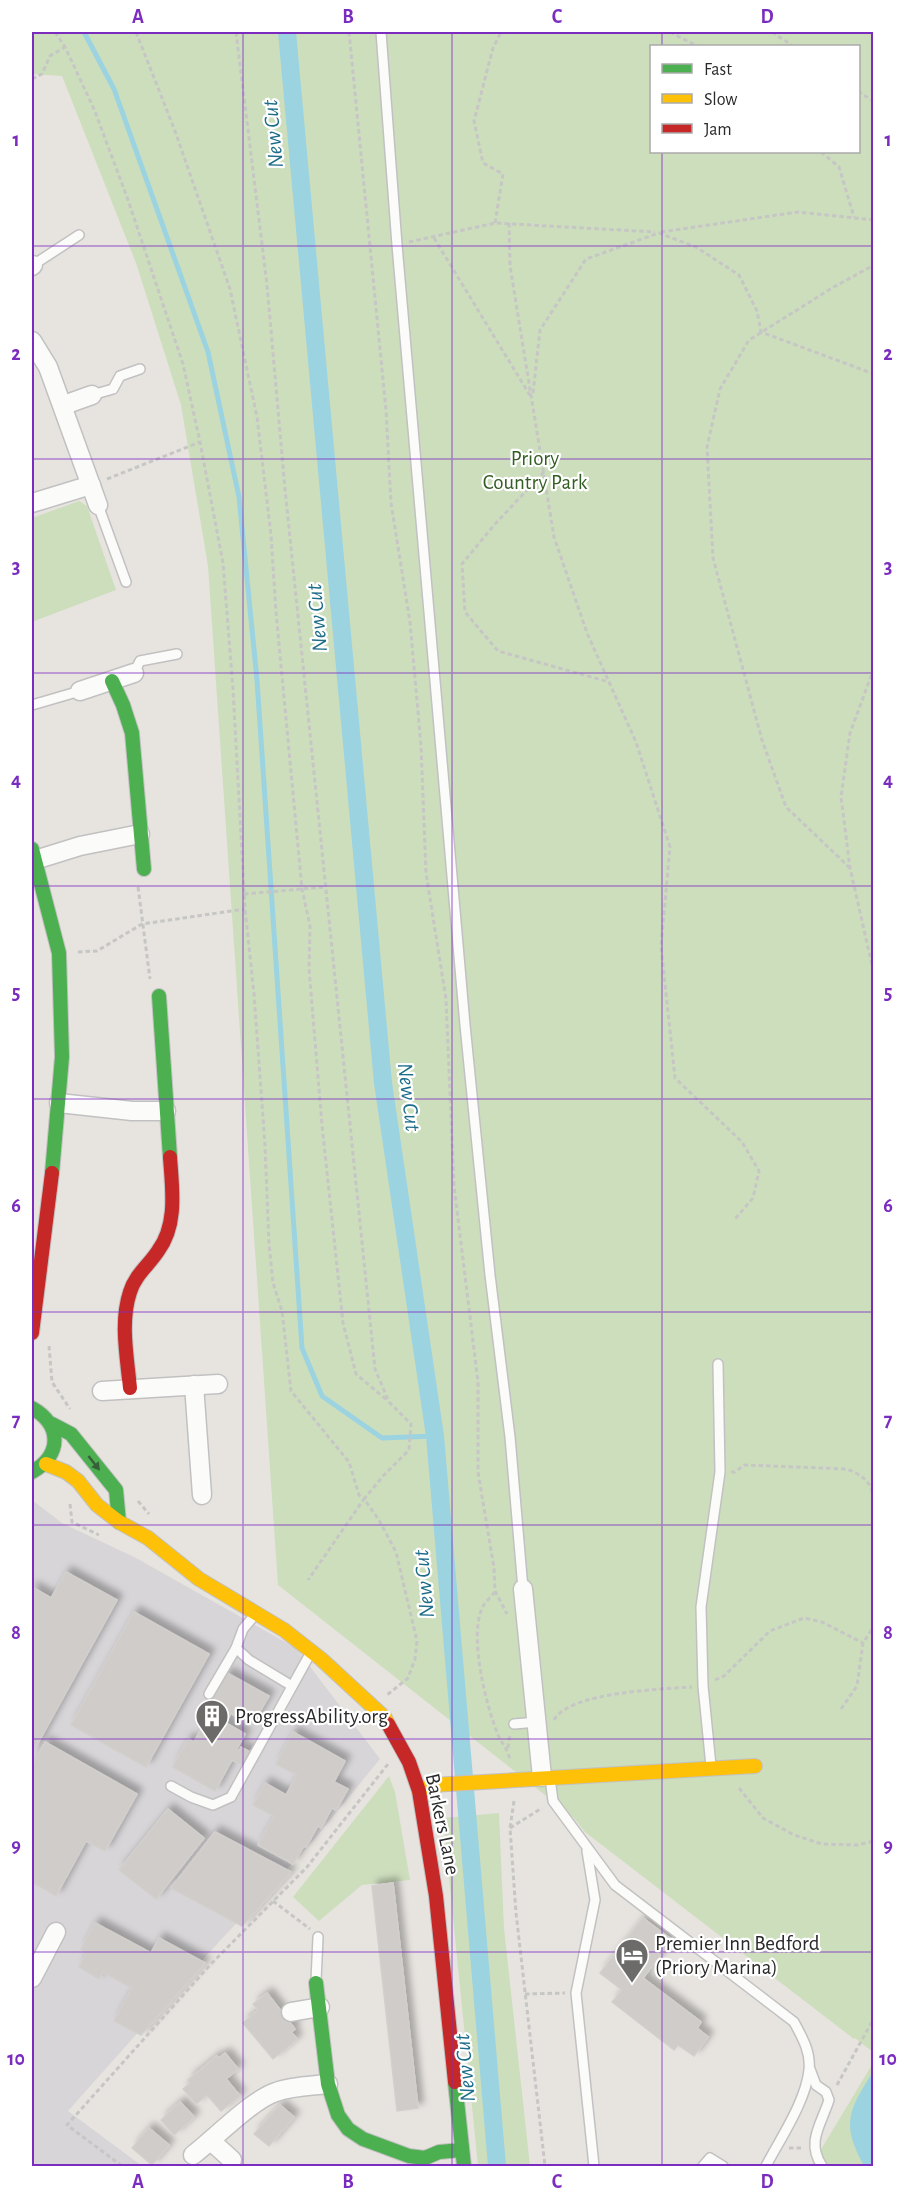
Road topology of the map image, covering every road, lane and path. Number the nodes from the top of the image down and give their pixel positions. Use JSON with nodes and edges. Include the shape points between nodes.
{"nodes":[{"id":1,"x":56,"y":32,"type":"edge"},
{"id":2,"x":136,"y":32,"type":"edge"},
{"id":3,"x":236,"y":32,"type":"edge"},
{"id":4,"x":349,"y":32,"type":"edge"},
{"id":5,"x":381,"y":32,"type":"edge"},
{"id":6,"x":501,"y":32,"type":"edge"},
{"id":7,"x":670,"y":32,"type":"edge"},
{"id":8,"x":772,"y":32,"type":"edge"},
{"id":9,"x":696,"y":45,"type":"edge"},
{"id":10,"x":792,"y":45,"type":"edge"},
{"id":11,"x":65,"y":47,"type":"junction"},
{"id":12,"x":32,"y":79,"type":"edge"},
{"id":13,"x":860,"y":92,"type":"edge"},
{"id":14,"x":873,"y":102,"type":"edge"},
{"id":15,"x":822,"y":153,"type":"edge"},
{"id":16,"x":854,"y":217,"type":"junction"},
{"id":17,"x":873,"y":220,"type":"edge"},
{"id":18,"x":495,"y":223,"type":"junction"},
{"id":19,"x":510,"y":223,"type":"junction"},
{"id":20,"x":659,"y":233,"type":"junction"},
{"id":21,"x":79,"y":235,"type":"dead end"},
{"id":22,"x":434,"y":238,"type":"junction"},
{"id":23,"x":397,"y":245,"type":"junction"},
{"id":24,"x":873,"y":265,"type":"edge"},
{"id":25,"x":32,"y":266,"type":"edge"},
{"id":26,"x":761,"y":332,"type":"junction"},
{"id":27,"x":32,"y":341,"type":"edge"},
{"id":28,"x":140,"y":369,"type":"dead end"},
{"id":29,"x":873,"y":374,"type":"edge"},
{"id":30,"x":92,"y":395,"type":"joint"},
{"id":31,"x":532,"y":398,"type":"junction"},
{"id":32,"x":64,"y":405,"type":"junction"},
{"id":33,"x":200,"y":442,"type":"junction"},
{"id":34,"x":544,"y":472,"type":"junction"},
{"id":35,"x":91,"y":485,"type":"junction"},
{"id":36,"x":32,"y":503,"type":"edge"},
{"id":37,"x":98,"y":505,"type":"joint"},
{"id":38,"x":126,"y":582,"type":"dead end"},
{"id":39,"x":177,"y":654,"type":"dead end"},
{"id":40,"x":873,"y":668,"type":"edge"},
{"id":41,"x":134,"y":673,"type":"joint"},
{"id":42,"x":112,"y":681,"type":"junction"},
{"id":43,"x":609,"y":682,"type":"junction"},
{"id":44,"x":80,"y":691,"type":"joint"},
{"id":45,"x":32,"y":705,"type":"edge"},
{"id":46,"x":140,"y":834,"type":"junction"},
{"id":47,"x":33,"y":855,"type":"edge"},
{"id":48,"x":850,"y":868,"type":"junction"},
{"id":49,"x":144,"y":869,"type":"joint"},
{"id":50,"x":325,"y":887,"type":"junction"},
{"id":51,"x":302,"y":889,"type":"junction"},
{"id":52,"x":244,"y":894,"type":"junction"},
{"id":53,"x":245,"y":909,"type":"junction"},
{"id":54,"x":142,"y":924,"type":"junction"},
{"id":55,"x":59,"y":953,"type":"junction"},
{"id":56,"x":873,"y":974,"type":"edge"},
{"id":57,"x":159,"y":996,"type":"joint"},
{"id":58,"x":59,"y":1103,"type":"junction"},
{"id":59,"x":166,"y":1112,"type":"junction"},
{"id":60,"x":735,"y":1219,"type":"dead end"},
{"id":61,"x":39,"y":1230,"type":"edge"},
{"id":62,"x":32,"y":1333,"type":"edge"},
{"id":63,"x":49,"y":1342,"type":"dead end"},
{"id":64,"x":718,"y":1364,"type":"dead end"},
{"id":65,"x":218,"y":1384,"type":"dead end"},
{"id":66,"x":194,"y":1385,"type":"junction"},
{"id":67,"x":130,"y":1388,"type":"junction"},
{"id":68,"x":102,"y":1391,"type":"dead end"},
{"id":69,"x":389,"y":1402,"type":"junction"},
{"id":70,"x":32,"y":1408,"type":"edge"},
{"id":71,"x":72,"y":1411,"type":"dead end"},
{"id":72,"x":52,"y":1424,"type":"junction"},
{"id":73,"x":46,"y":1464,"type":"junction"},
{"id":74,"x":32,"y":1472,"type":"edge"},
{"id":75,"x":720,"y":1472,"type":"junction"},
{"id":76,"x":132,"y":1495,"type":"dead end"},
{"id":77,"x":202,"y":1495,"type":"dead end"},
{"id":78,"x":364,"y":1499,"type":"junction"},
{"id":79,"x":873,"y":1501,"type":"edge"},
{"id":80,"x":155,"y":1521,"type":"dead end"},
{"id":81,"x":119,"y":1522,"type":"junction"},
{"id":82,"x":308,"y":1580,"type":"dead end"},
{"id":83,"x":523,"y":1590,"type":"joint"},
{"id":84,"x":495,"y":1591,"type":"junction"},
{"id":85,"x":257,"y":1614,"type":"junction"},
{"id":86,"x":508,"y":1616,"type":"dead end"},
{"id":87,"x":873,"y":1626,"type":"edge"},
{"id":88,"x":236,"y":1648,"type":"junction"},
{"id":89,"x":311,"y":1651,"type":"junction"},
{"id":90,"x":292,"y":1686,"type":"junction"},
{"id":91,"x":210,"y":1694,"type":"dead end"},
{"id":92,"x":383,"y":1698,"type":"dead end"},
{"id":93,"x":840,"y":1708,"type":"dead end"},
{"id":94,"x":537,"y":1722,"type":"junction"},
{"id":95,"x":514,"y":1724,"type":"dead end"},
{"id":96,"x":389,"y":1762,"type":"dead end"},
{"id":97,"x":755,"y":1766,"type":"dead end"},
{"id":98,"x":717,"y":1768,"type":"junction"},
{"id":99,"x":546,"y":1777,"type":"junction"},
{"id":100,"x":512,"y":1780,"type":"junction"},
{"id":101,"x":171,"y":1786,"type":"dead end"},
{"id":102,"x":419,"y":1791,"type":"junction"},
{"id":103,"x":553,"y":1801,"type":"junction"},
{"id":104,"x":510,"y":1828,"type":"junction"},
{"id":105,"x":873,"y":1841,"type":"edge"},
{"id":106,"x":586,"y":1848,"type":"junction"},
{"id":107,"x":273,"y":1901,"type":"junction"},
{"id":108,"x":56,"y":1932,"type":"dead end"},
{"id":109,"x":318,"y":1937,"type":"joint"},
{"id":110,"x":32,"y":1974,"type":"edge"},
{"id":111,"x":316,"y":1983,"type":"joint"},
{"id":112,"x":576,"y":1993,"type":"junction"},
{"id":113,"x":525,"y":1995,"type":"junction"},
{"id":114,"x":320,"y":2007,"type":"junction"},
{"id":115,"x":291,"y":2012,"type":"dead end"},
{"id":116,"x":873,"y":2018,"type":"edge"},
{"id":117,"x":810,"y":2069,"type":"junction"},
{"id":118,"x":327,"y":2084,"type":"junction"},
{"id":119,"x":829,"y":2100,"type":"junction"},
{"id":120,"x":211,"y":2141,"type":"junction"},
{"id":121,"x":775,"y":2148,"type":"junction"},
{"id":122,"x":813,"y":2148,"type":"junction"},
{"id":123,"x":462,"y":2150,"type":"junction"},
{"id":124,"x":193,"y":2155,"type":"dead end"},
{"id":125,"x":232,"y":2160,"type":"dead end"},
{"id":126,"x":122,"y":2166,"type":"edge"},
{"id":127,"x":464,"y":2166,"type":"edge"},
{"id":128,"x":545,"y":2166,"type":"edge"},
{"id":129,"x":594,"y":2166,"type":"edge"},
{"id":130,"x":704,"y":2166,"type":"edge"},
{"id":131,"x":723,"y":2166,"type":"edge"},
{"id":132,"x":765,"y":2166,"type":"edge"},
{"id":133,"x":822,"y":2166,"type":"edge"}],
"edges":[{"from":1,"to":11,"type":"path"},
{"from":2,"to":51,"type":"path","via":[[230,289],[256,417],[271,535]]},
{"from":3,"to":50,"type":"path","via":[[267,285]]},
{"from":4,"to":84,"type":"path","via":[[384,388],[391,503],[411,633],[426,873],[446,999],[454,1186],[478,1383],[478,1472]]},
{"from":5,"to":23,"type":"lane"},
{"from":6,"to":18,"type":"path","via":[[474,121],[483,163],[503,174]]},
{"from":7,"to":9,"type":"path"},
{"from":8,"to":10,"type":"path"},
{"from":11,"to":12,"type":"path","via":[[50,57],[42,74]]},
{"from":11,"to":33,"type":"path","via":[[127,197],[183,364]]},
{"from":13,"to":14,"type":"path"},
{"from":15,"to":16,"type":"path","via":[[839,167]]},
{"from":16,"to":17,"type":"path"},
{"from":16,"to":20,"type":"path","via":[[798,212]]},
{"from":18,"to":19,"type":"path"},
{"from":18,"to":22,"type":"path"},
{"from":19,"to":20,"type":"path"},
{"from":19,"to":31,"type":"path","via":[[510,266]]},
{"from":20,"to":26,"type":"path","via":[[696,247],[739,275],[757,311]]},
{"from":20,"to":31,"type":"path","via":[[586,259],[540,330]]},
{"from":21,"to":25,"type":"lane"},
{"from":22,"to":23,"type":"path"},
{"from":22,"to":31,"type":"path"},
{"from":23,"to":83,"type":"lane","via":[[466,1036]]},
{"from":24,"to":26,"type":"path"},
{"from":26,"to":29,"type":"path"},
{"from":26,"to":48,"type":"path","via":[[749,340],[720,389],[707,447],[713,558],[762,740],[786,807]]},
{"from":27,"to":32,"type":"street"},
{"from":28,"to":30,"type":"lane","via":[[120,376],[113,388]]},
{"from":30,"to":32,"type":"street"},
{"from":31,"to":34,"type":"path"},
{"from":32,"to":35,"type":"street"},
{"from":33,"to":35,"type":"path"},
{"from":33,"to":52,"type":"path","via":[[223,563]]},
{"from":34,"to":43,"type":"path","via":[[554,537],[587,633]]},
{"from":34,"to":43,"type":"path","via":[[462,564],[465,612],[498,651]]},
{"from":35,"to":36,"type":"street"},
{"from":35,"to":37,"type":"street"},
{"from":37,"to":38,"type":"lane"},
{"from":39,"to":41,"type":"lane","via":[[140,662]]},
{"from":40,"to":48,"type":"path","via":[[850,733],[841,797]]},
{"from":41,"to":42,"type":"street"},
{"from":42,"to":44,"type":"street"},
{"from":42,"to":46,"type":"street","via":[[132,733]]},
{"from":43,"to":60,"type":"path","via":[[636,742],[670,847],[661,946],[675,1078],[742,1142],[759,1171],[753,1198]]},
{"from":44,"to":45,"type":"lane"},
{"from":46,"to":47,"type":"street"},
{"from":46,"to":49,"type":"street"},
{"from":47,"to":55,"type":"street"},
{"from":48,"to":56,"type":"path"},
{"from":49,"to":54,"type":"path","via":[[137,875]]},
{"from":50,"to":51,"type":"path"},
{"from":50,"to":69,"type":"path","via":[[375,1369]]},
{"from":51,"to":52,"type":"path"},
{"from":51,"to":69,"type":"path","via":[[310,926],[314,1040],[343,1323],[356,1374]]},
{"from":52,"to":53,"type":"path"},
{"from":53,"to":54,"type":"path"},
{"from":53,"to":78,"type":"path","via":[[265,1145],[269,1244],[291,1391],[349,1462]]},
{"from":54,"to":55,"type":"path","via":[[97,951]]},
{"from":54,"to":57,"type":"path","via":[[150,982]]},
{"from":55,"to":58,"type":"street"},
{"from":57,"to":59,"type":"street"},
{"from":58,"to":59,"type":"street"},
{"from":58,"to":61,"type":"street"},
{"from":59,"to":67,"type":"street","via":[[173,1199],[170,1225],[162,1245],[133,1283],[128,1302],[126,1346]]},
{"from":61,"to":62,"type":"street"},
{"from":63,"to":71,"type":"path","via":[[52,1382]]},
{"from":64,"to":75,"type":"lane"},
{"from":65,"to":66,"type":"street"},
{"from":66,"to":67,"type":"street"},
{"from":66,"to":77,"type":"street"},
{"from":67,"to":68,"type":"street"},
{"from":69,"to":78,"type":"path","via":[[411,1424],[409,1450]]},
{"from":70,"to":72,"type":"street"},
{"from":72,"to":73,"type":"street","via":[[55,1446]]},
{"from":72,"to":81,"type":"street","one_way":true,"via":[[71,1434],[116,1490]]},
{"from":73,"to":74,"type":"street"},
{"from":73,"to":81,"type":"street","name":"Barkers Lane","via":[[78,1481],[97,1505]]},
{"from":75,"to":79,"type":"path","via":[[735,1472],[744,1465],[847,1469],[862,1475],[872,1488]]},
{"from":75,"to":98,"type":"lane","via":[[701,1607],[703,1686]]},
{"from":76,"to":80,"type":"path"},
{"from":78,"to":82,"type":"path"},
{"from":78,"to":92,"type":"path","via":[[396,1552],[417,1641],[408,1678]]},
{"from":81,"to":85,"type":"street","name":"Barkers Lane","via":[[148,1538],[199,1579]]},
{"from":83,"to":94,"type":"street"},
{"from":84,"to":86,"type":"path"},
{"from":84,"to":100,"type":"path","via":[[482,1608],[476,1628],[482,1679],[499,1737],[508,1750]]},
{"from":85,"to":88,"type":"lane","via":[[243,1629]]},
{"from":85,"to":89,"type":"street","name":"Barkers Lane"},
{"from":87,"to":93,"type":"path","via":[[863,1643],[857,1686]]},
{"from":88,"to":90,"type":"lane"},
{"from":88,"to":91,"type":"lane"},
{"from":89,"to":90,"type":"lane"},
{"from":89,"to":102,"type":"street","name":"Barkers Lane","via":[[385,1718],[409,1762]]},
{"from":90,"to":101,"type":"lane","via":[[231,1797],[213,1805]]},
{"from":94,"to":95,"type":"lane"},
{"from":94,"to":99,"type":"street"},
{"from":96,"to":107,"type":"path","via":[[307,1867]]},
{"from":97,"to":98,"type":"street"},
{"from":98,"to":99,"type":"street"},
{"from":98,"to":105,"type":"path","via":[[763,1818],[794,1835],[822,1844],[857,1845]]},
{"from":99,"to":100,"type":"street"},
{"from":99,"to":103,"type":"lane"},
{"from":100,"to":102,"type":"street","via":[[432,1785]]},
{"from":100,"to":104,"type":"path","via":[[516,1791]]},
{"from":102,"to":123,"type":"street","name":"Barkers Lane","via":[[436,1896]]},
{"from":103,"to":104,"type":"path"},
{"from":103,"to":106,"type":"lane"},
{"from":104,"to":113,"type":"path"},
{"from":106,"to":112,"type":"lane","via":[[595,1900]]},
{"from":106,"to":117,"type":"lane","via":[[615,1885],[794,2022],[806,2044]]},
{"from":107,"to":109,"type":"path"},
{"from":107,"to":126,"type":"path","via":[[210,1965],[67,2125]]},
{"from":108,"to":110,"type":"street"},
{"from":109,"to":111,"type":"lane"},
{"from":111,"to":114,"type":"street"},
{"from":112,"to":113,"type":"path"},
{"from":112,"to":129,"type":"lane"},
{"from":113,"to":128,"type":"path"},
{"from":114,"to":115,"type":"street"},
{"from":114,"to":118,"type":"street"},
{"from":116,"to":119,"type":"path"},
{"from":117,"to":119,"type":"lane","via":[[816,2085]]},
{"from":117,"to":121,"type":"lane","via":[[800,2100]]},
{"from":118,"to":120,"type":"street","via":[[274,2092]]},
{"from":118,"to":123,"type":"street","via":[[338,2115],[348,2129],[363,2139],[425,2158]]},
{"from":119,"to":122,"type":"lane"},
{"from":120,"to":124,"type":"street"},
{"from":120,"to":125,"type":"street"},
{"from":121,"to":122,"type":"path"},
{"from":121,"to":132,"type":"lane"},
{"from":122,"to":133,"type":"lane"},
{"from":123,"to":127,"type":"street","name":"Barkers Lane"},
{"from":130,"to":131,"type":"lane","via":[[710,2158]]}]}
